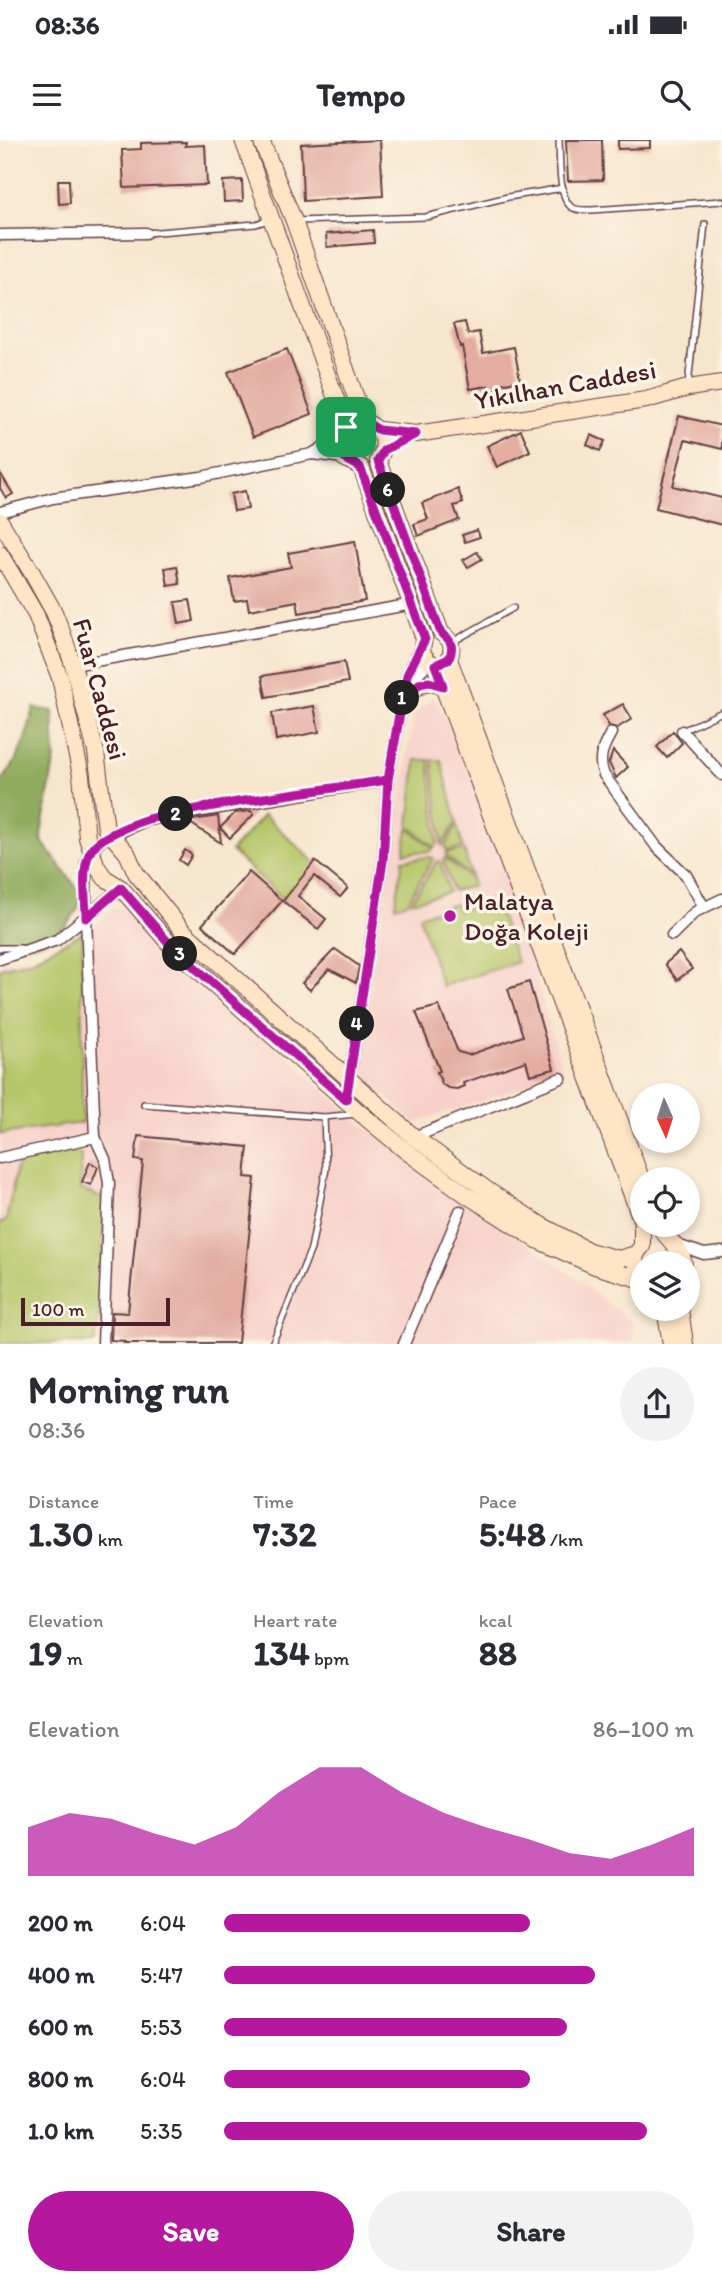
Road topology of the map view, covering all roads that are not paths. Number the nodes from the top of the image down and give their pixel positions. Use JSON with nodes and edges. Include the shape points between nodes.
{"nodes":[{"id":1,"x":243,"y":140,"type":"edge"},
{"id":2,"x":261,"y":140,"type":"edge"},
{"id":3,"x":559,"y":140,"type":"edge"},
{"id":4,"x":563,"y":188,"type":"junction"},
{"id":5,"x":722,"y":201,"type":"edge"},
{"id":6,"x":272,"y":218,"type":"junction"},
{"id":7,"x":294,"y":221,"type":"junction"},
{"id":8,"x":705,"y":224,"type":"dead end"},
{"id":9,"x":146,"y":233,"type":"joint"},
{"id":10,"x":0,"y":235,"type":"edge"},
{"id":11,"x":722,"y":383,"type":"edge"},
{"id":12,"x":688,"y":388,"type":"junction"},
{"id":13,"x":364,"y":421,"type":"junction"},
{"id":14,"x":379,"y":430,"type":"junction"},
{"id":15,"x":343,"y":432,"type":"junction"},
{"id":16,"x":416,"y":434,"type":"junction"},
{"id":17,"x":312,"y":454,"type":"junction"},
{"id":18,"x":381,"y":456,"type":"junction"},
{"id":19,"x":344,"y":458,"type":"junction"},
{"id":20,"x":360,"y":467,"type":"junction"},
{"id":21,"x":0,"y":512,"type":"edge"},
{"id":22,"x":0,"y":521,"type":"edge"},
{"id":23,"x":0,"y":554,"type":"edge"},
{"id":24,"x":413,"y":604,"type":"junction"},
{"id":25,"x":513,"y":608,"type":"dead end"},
{"id":26,"x":446,"y":638,"type":"junction"},
{"id":27,"x":432,"y":654,"type":"junction"},
{"id":28,"x":73,"y":665,"type":"junction"},
{"id":29,"x":443,"y":686,"type":"junction"},
{"id":30,"x":402,"y":696,"type":"junction"},
{"id":31,"x":722,"y":712,"type":"edge"},
{"id":32,"x":682,"y":731,"type":"joint"},
{"id":33,"x":611,"y":733,"type":"dead end"},
{"id":34,"x":722,"y":775,"type":"edge"},
{"id":35,"x":388,"y":780,"type":"junction"},
{"id":36,"x":135,"y":824,"type":"junction"},
{"id":37,"x":110,"y":835,"type":"junction"},
{"id":38,"x":91,"y":850,"type":"junction"},
{"id":39,"x":127,"y":853,"type":"junction"},
{"id":40,"x":136,"y":873,"type":"junction"},
{"id":41,"x":121,"y":888,"type":"junction"},
{"id":42,"x":722,"y":899,"type":"edge"},
{"id":43,"x":704,"y":906,"type":"junction"},
{"id":44,"x":86,"y":918,"type":"junction"},
{"id":45,"x":672,"y":935,"type":"dead end"},
{"id":46,"x":0,"y":948,"type":"edge"},
{"id":47,"x":37,"y":948,"type":"junction"},
{"id":48,"x":0,"y":959,"type":"edge"},
{"id":49,"x":561,"y":1078,"type":"dead end"},
{"id":50,"x":349,"y":1079,"type":"junction"},
{"id":51,"x":346,"y":1100,"type":"junction"},
{"id":52,"x":144,"y":1104,"type":"dead end"},
{"id":53,"x":360,"y":1114,"type":"junction"},
{"id":54,"x":324,"y":1118,"type":"junction"},
{"id":55,"x":95,"y":1137,"type":"junction"},
{"id":56,"x":414,"y":1137,"type":"junction"},
{"id":57,"x":0,"y":1158,"type":"edge"},
{"id":58,"x":636,"y":1167,"type":"edge"},
{"id":59,"x":460,"y":1211,"type":"dead end"},
{"id":60,"x":667,"y":1237,"type":"edge"},
{"id":61,"x":639,"y":1250,"type":"junction"},
{"id":62,"x":679,"y":1251,"type":"edge"},
{"id":63,"x":722,"y":1252,"type":"edge"},
{"id":64,"x":704,"y":1254,"type":"junction"},
{"id":65,"x":700,"y":1258,"type":"edge"},
{"id":66,"x":630,"y":1277,"type":"edge"},
{"id":67,"x":667,"y":1321,"type":"edge"},
{"id":68,"x":682,"y":1321,"type":"edge"},
{"id":69,"x":103,"y":1343,"type":"edge"},
{"id":70,"x":272,"y":1343,"type":"edge"},
{"id":71,"x":404,"y":1343,"type":"edge"},
{"id":72,"x":671,"y":1343,"type":"edge"},
{"id":73,"x":685,"y":1343,"type":"edge"}],
"edges":[{"from":1,"to":6,"type":"street"},
{"from":2,"to":7,"type":"street"},
{"from":3,"to":4,"type":"lane"},
{"from":4,"to":5,"type":"lane","via":[[571,207],[592,210]]},
{"from":4,"to":7,"type":"lane","via":[[426,217]]},
{"from":6,"to":9,"type":"lane","via":[[256,224]]},
{"from":6,"to":15,"type":"street"},
{"from":7,"to":13,"type":"street"},
{"from":8,"to":12,"type":"lane"},
{"from":9,"to":10,"type":"street"},
{"from":11,"to":12,"type":"street","name":"Yıkılhan Caddesi"},
{"from":12,"to":16,"type":"street","name":"Yıkılhan Caddesi","via":[[646,400]]},
{"from":13,"to":14,"type":"street"},
{"from":13,"to":15,"type":"street"},
{"from":14,"to":16,"type":"street","name":"Yıkılhan Caddesi"},
{"from":14,"to":18,"type":"street"},
{"from":15,"to":17,"type":"street"},
{"from":15,"to":19,"type":"street"},
{"from":16,"to":18,"type":"street","name":"Yıkılhan Caddesi"},
{"from":17,"to":19,"type":"street"},
{"from":17,"to":21,"type":"street","via":[[201,477],[53,498]]},
{"from":18,"to":20,"type":"street"},
{"from":18,"to":26,"type":"street"},
{"from":19,"to":20,"type":"street"},
{"from":20,"to":24,"type":"street"},
{"from":22,"to":28,"type":"street","name":"Fuar Caddesi","via":[[54,612]]},
{"from":23,"to":38,"type":"street","via":[[36,615],[60,678]]},
{"from":24,"to":27,"type":"street"},
{"from":24,"to":28,"type":"street"},
{"from":25,"to":26,"type":"lane"},
{"from":26,"to":27,"type":"street","via":[[452,650]]},
{"from":26,"to":27,"type":"street","via":[[432,634]]},
{"from":27,"to":29,"type":"street"},
{"from":27,"to":30,"type":"street"},
{"from":27,"to":30,"type":"street","via":[[407,675]]},
{"from":27,"to":58,"type":"street"},
{"from":28,"to":37,"type":"street","name":"Fuar Caddesi","via":[[96,752],[103,821]]},
{"from":29,"to":30,"type":"street","via":[[419,684]]},
{"from":29,"to":61,"type":"street","via":[[642,1223]]},
{"from":30,"to":35,"type":"street"},
{"from":31,"to":32,"type":"lane"},
{"from":32,"to":34,"type":"street"},
{"from":33,"to":43,"type":"street","via":[[600,762],[604,775],[656,846],[686,875]]},
{"from":35,"to":36,"type":"street"},
{"from":35,"to":50,"type":"street","via":[[383,861]]},
{"from":36,"to":37,"type":"street"},
{"from":36,"to":39,"type":"street","via":[[127,834]]},
{"from":37,"to":38,"type":"street"},
{"from":37,"to":39,"type":"street","name":"Fuar Caddesi"},
{"from":38,"to":41,"type":"street","via":[[105,878]]},
{"from":38,"to":44,"type":"street","via":[[86,863]]},
{"from":39,"to":40,"type":"street","name":"Fuar Caddesi"},
{"from":40,"to":41,"type":"street","via":[[132,884]]},
{"from":40,"to":50,"type":"street","name":"Fuar Caddesi","via":[[182,930]]},
{"from":41,"to":44,"type":"street"},
{"from":41,"to":51,"type":"street","via":[[174,949]]},
{"from":42,"to":43,"type":"street"},
{"from":43,"to":45,"type":"street"},
{"from":44,"to":47,"type":"street","via":[[57,940]]},
{"from":44,"to":55,"type":"street"},
{"from":46,"to":47,"type":"lane"},
{"from":47,"to":48,"type":"street"},
{"from":49,"to":56,"type":"street"},
{"from":50,"to":51,"type":"street"},
{"from":50,"to":56,"type":"street","name":"Fuar Caddesi"},
{"from":51,"to":53,"type":"street"},
{"from":52,"to":54,"type":"lane"},
{"from":53,"to":54,"type":"lane"},
{"from":53,"to":66,"type":"street","via":[[466,1194],[537,1240]]},
{"from":54,"to":70,"type":"lane","via":[[326,1169],[311,1249]]},
{"from":55,"to":57,"type":"street"},
{"from":55,"to":69,"type":"street","via":[[109,1183]]},
{"from":56,"to":61,"type":"street","name":"Fuar Caddesi","via":[[490,1192],[589,1251],[619,1259]]},
{"from":59,"to":71,"type":"street"},
{"from":60,"to":61,"type":"street","name":"Fuar Caddesi"},
{"from":60,"to":62,"type":"street"},
{"from":60,"to":64,"type":"street"},
{"from":63,"to":64,"type":"street"},
{"from":64,"to":65,"type":"street"},
{"from":67,"to":72,"type":"street"},
{"from":68,"to":73,"type":"street"}]}
